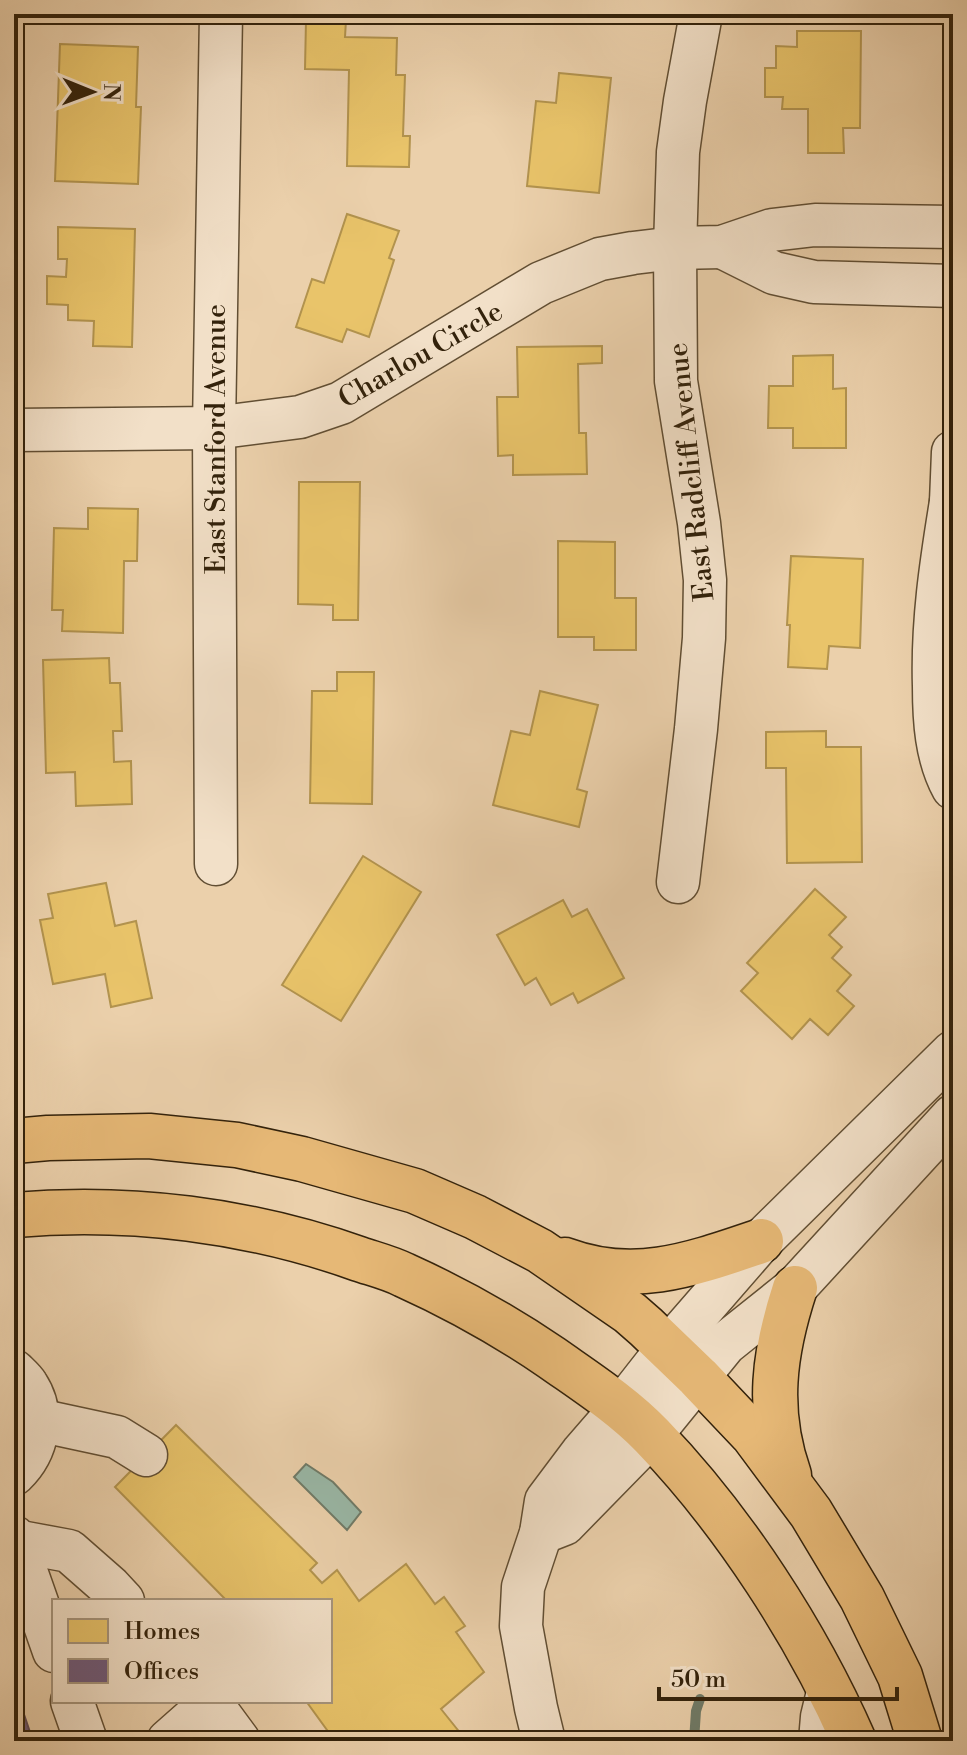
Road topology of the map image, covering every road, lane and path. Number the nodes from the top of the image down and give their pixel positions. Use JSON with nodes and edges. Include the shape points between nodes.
{"nodes":[{"id":1,"x":221,"y":14,"type":"edge"},
{"id":2,"x":701,"y":14,"type":"edge"},
{"id":3,"x":953,"y":227,"type":"edge"},
{"id":4,"x":722,"y":247,"type":"junction"},
{"id":5,"x":675,"y":248,"type":"junction"},
{"id":6,"x":953,"y":286,"type":"edge"},
{"id":7,"x":214,"y":428,"type":"junction"},
{"id":8,"x":14,"y":430,"type":"edge"},
{"id":9,"x":953,"y":452,"type":"edge"},
{"id":10,"x":952,"y":512,"type":"edge"},
{"id":11,"x":953,"y":788,"type":"edge"},
{"id":12,"x":216,"y":864,"type":"dead end"},
{"id":13,"x":678,"y":882,"type":"dead end"},
{"id":14,"x":953,"y":1052,"type":"edge"},
{"id":15,"x":953,"y":1116,"type":"edge"},
{"id":16,"x":14,"y":1141,"type":"edge"},
{"id":17,"x":14,"y":1215,"type":"edge"},
{"id":18,"x":761,"y":1241,"type":"junction"},
{"id":19,"x":540,"y":1251,"type":"junction"},
{"id":20,"x":795,"y":1288,"type":"junction"},
{"id":21,"x":683,"y":1363,"type":"junction"},
{"id":22,"x":14,"y":1371,"type":"edge"},
{"id":23,"x":38,"y":1420,"type":"junction"},
{"id":24,"x":636,"y":1421,"type":"junction"},
{"id":25,"x":146,"y":1455,"type":"dead end"},
{"id":26,"x":14,"y":1474,"type":"edge"},
{"id":27,"x":796,"y":1492,"type":"junction"},
{"id":28,"x":15,"y":1539,"type":"edge"},
{"id":29,"x":121,"y":1599,"type":"edge"},
{"id":30,"x":52,"y":1645,"type":"edge"},
{"id":31,"x":829,"y":1688,"type":"junction"},
{"id":32,"x":73,"y":1703,"type":"edge"},
{"id":33,"x":209,"y":1703,"type":"edge"},
{"id":34,"x":211,"y":1703,"type":"edge"},
{"id":35,"x":86,"y":1741,"type":"edge"},
{"id":36,"x":168,"y":1741,"type":"edge"},
{"id":37,"x":239,"y":1741,"type":"edge"},
{"id":38,"x":544,"y":1741,"type":"edge"},
{"id":39,"x":820,"y":1741,"type":"edge"},
{"id":40,"x":854,"y":1741,"type":"edge"},
{"id":41,"x":920,"y":1741,"type":"edge"}],
"edges":[{"from":1,"to":7,"type":"street","name":"East Stanford Avenue"},
{"from":2,"to":5,"type":"street","name":"East Radcliff Avenue","via":[[678,152]]},
{"from":3,"to":4,"type":"street","name":"Charlou Circle","via":[[815,225],[772,230]]},
{"from":4,"to":5,"type":"street","name":"Charlou Circle"},
{"from":4,"to":6,"type":"street","name":"Charlou Circle","via":[[774,273],[814,282]]},
{"from":5,"to":7,"type":"street","name":"Charlou Circle","via":[[600,259],[541,283],[341,403],[300,417]]},
{"from":5,"to":13,"type":"street","name":"East Radcliff Avenue","via":[[676,381],[705,580],[699,699]]},
{"from":7,"to":8,"type":"street","name":"Charlou Circle"},
{"from":7,"to":12,"type":"street","name":"East Stanford Avenue"},
{"from":9,"to":10,"type":"street"},
{"from":10,"to":11,"type":"street","via":[[936,601],[933,678],[939,746]]},
{"from":14,"to":18,"type":"street"},
{"from":15,"to":20,"type":"street"},
{"from":16,"to":19,"type":"main road","via":[[149,1136],[263,1150],[415,1191]]},
{"from":17,"to":24,"type":"main road","via":[[141,1213],[327,1247],[403,1274],[475,1311],[529,1343]]},
{"from":18,"to":19,"type":"main road","via":[[693,1263],[639,1272],[587,1268]]},
{"from":18,"to":21,"type":"street"},
{"from":19,"to":21,"type":"main road","via":[[630,1313]]},
{"from":20,"to":21,"type":"street","via":[[725,1344]]},
{"from":20,"to":27,"type":"main road","via":[[775,1376],[778,1430]]},
{"from":21,"to":24,"type":"street"},
{"from":21,"to":27,"type":"main road","via":[[753,1435]]},
{"from":22,"to":23,"type":"street","via":[[27,1385]]},
{"from":23,"to":25,"type":"street","via":[[117,1437]]},
{"from":23,"to":26,"type":"street","via":[[33,1449]]},
{"from":24,"to":31,"type":"main road","via":[[703,1493],[748,1554]]},
{"from":24,"to":38,"type":"street","via":[[564,1524],[541,1533],[523,1587],[521,1626]]},
{"from":27,"to":41,"type":"main road","via":[[862,1598],[900,1676]]},
{"from":28,"to":29,"type":"street","via":[[69,1551]]},
{"from":28,"to":30,"type":"street"},
{"from":31,"to":39,"type":"street"},
{"from":31,"to":40,"type":"main road"},
{"from":32,"to":35,"type":"street"},
{"from":33,"to":36,"type":"street"},
{"from":34,"to":37,"type":"street"}]}
